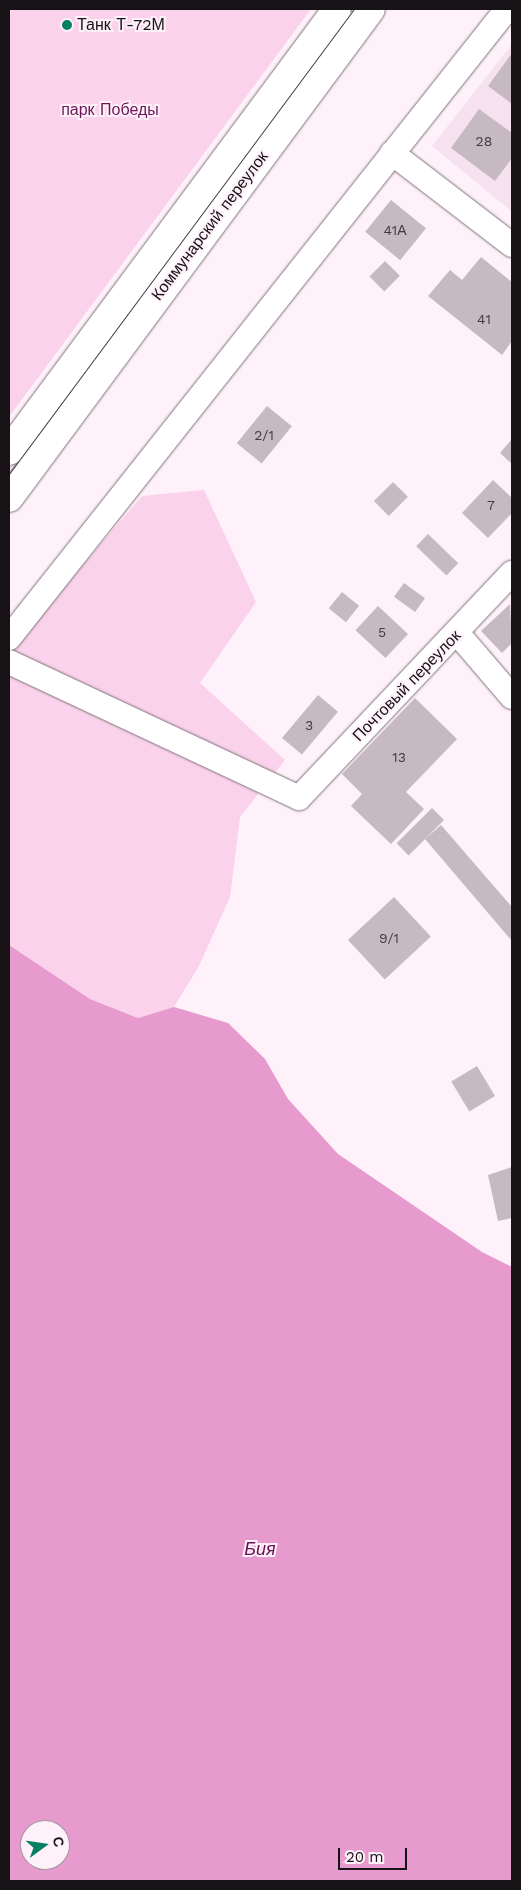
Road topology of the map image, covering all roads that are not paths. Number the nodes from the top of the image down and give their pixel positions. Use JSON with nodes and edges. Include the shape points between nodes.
{"nodes":[{"id":1,"x":337,"y":9,"type":"edge"},
{"id":2,"x":507,"y":9,"type":"edge"},
{"id":3,"x":368,"y":12,"type":"edge"},
{"id":4,"x":392,"y":153,"type":"junction"},
{"id":5,"x":512,"y":245,"type":"edge"},
{"id":6,"x":9,"y":451,"type":"edge"},
{"id":7,"x":9,"y":498,"type":"edge"},
{"id":8,"x":512,"y":573,"type":"edge"},
{"id":9,"x":458,"y":634,"type":"junction"},
{"id":10,"x":9,"y":638,"type":"edge"},
{"id":11,"x":9,"y":662,"type":"edge"},
{"id":12,"x":512,"y":697,"type":"edge"}],
"edges":[{"from":1,"to":6,"type":"main road","name":"Коммунарский переулок"},
{"from":2,"to":4,"type":"street"},
{"from":3,"to":7,"type":"main road","name":"Коммунарский переулок"},
{"from":4,"to":5,"type":"street"},
{"from":4,"to":10,"type":"street"},
{"from":8,"to":9,"type":"street","name":"Почтовый переулок"},
{"from":9,"to":11,"type":"street","name":"Почтовый переулок","via":[[299,798]]},
{"from":9,"to":12,"type":"street"}]}
